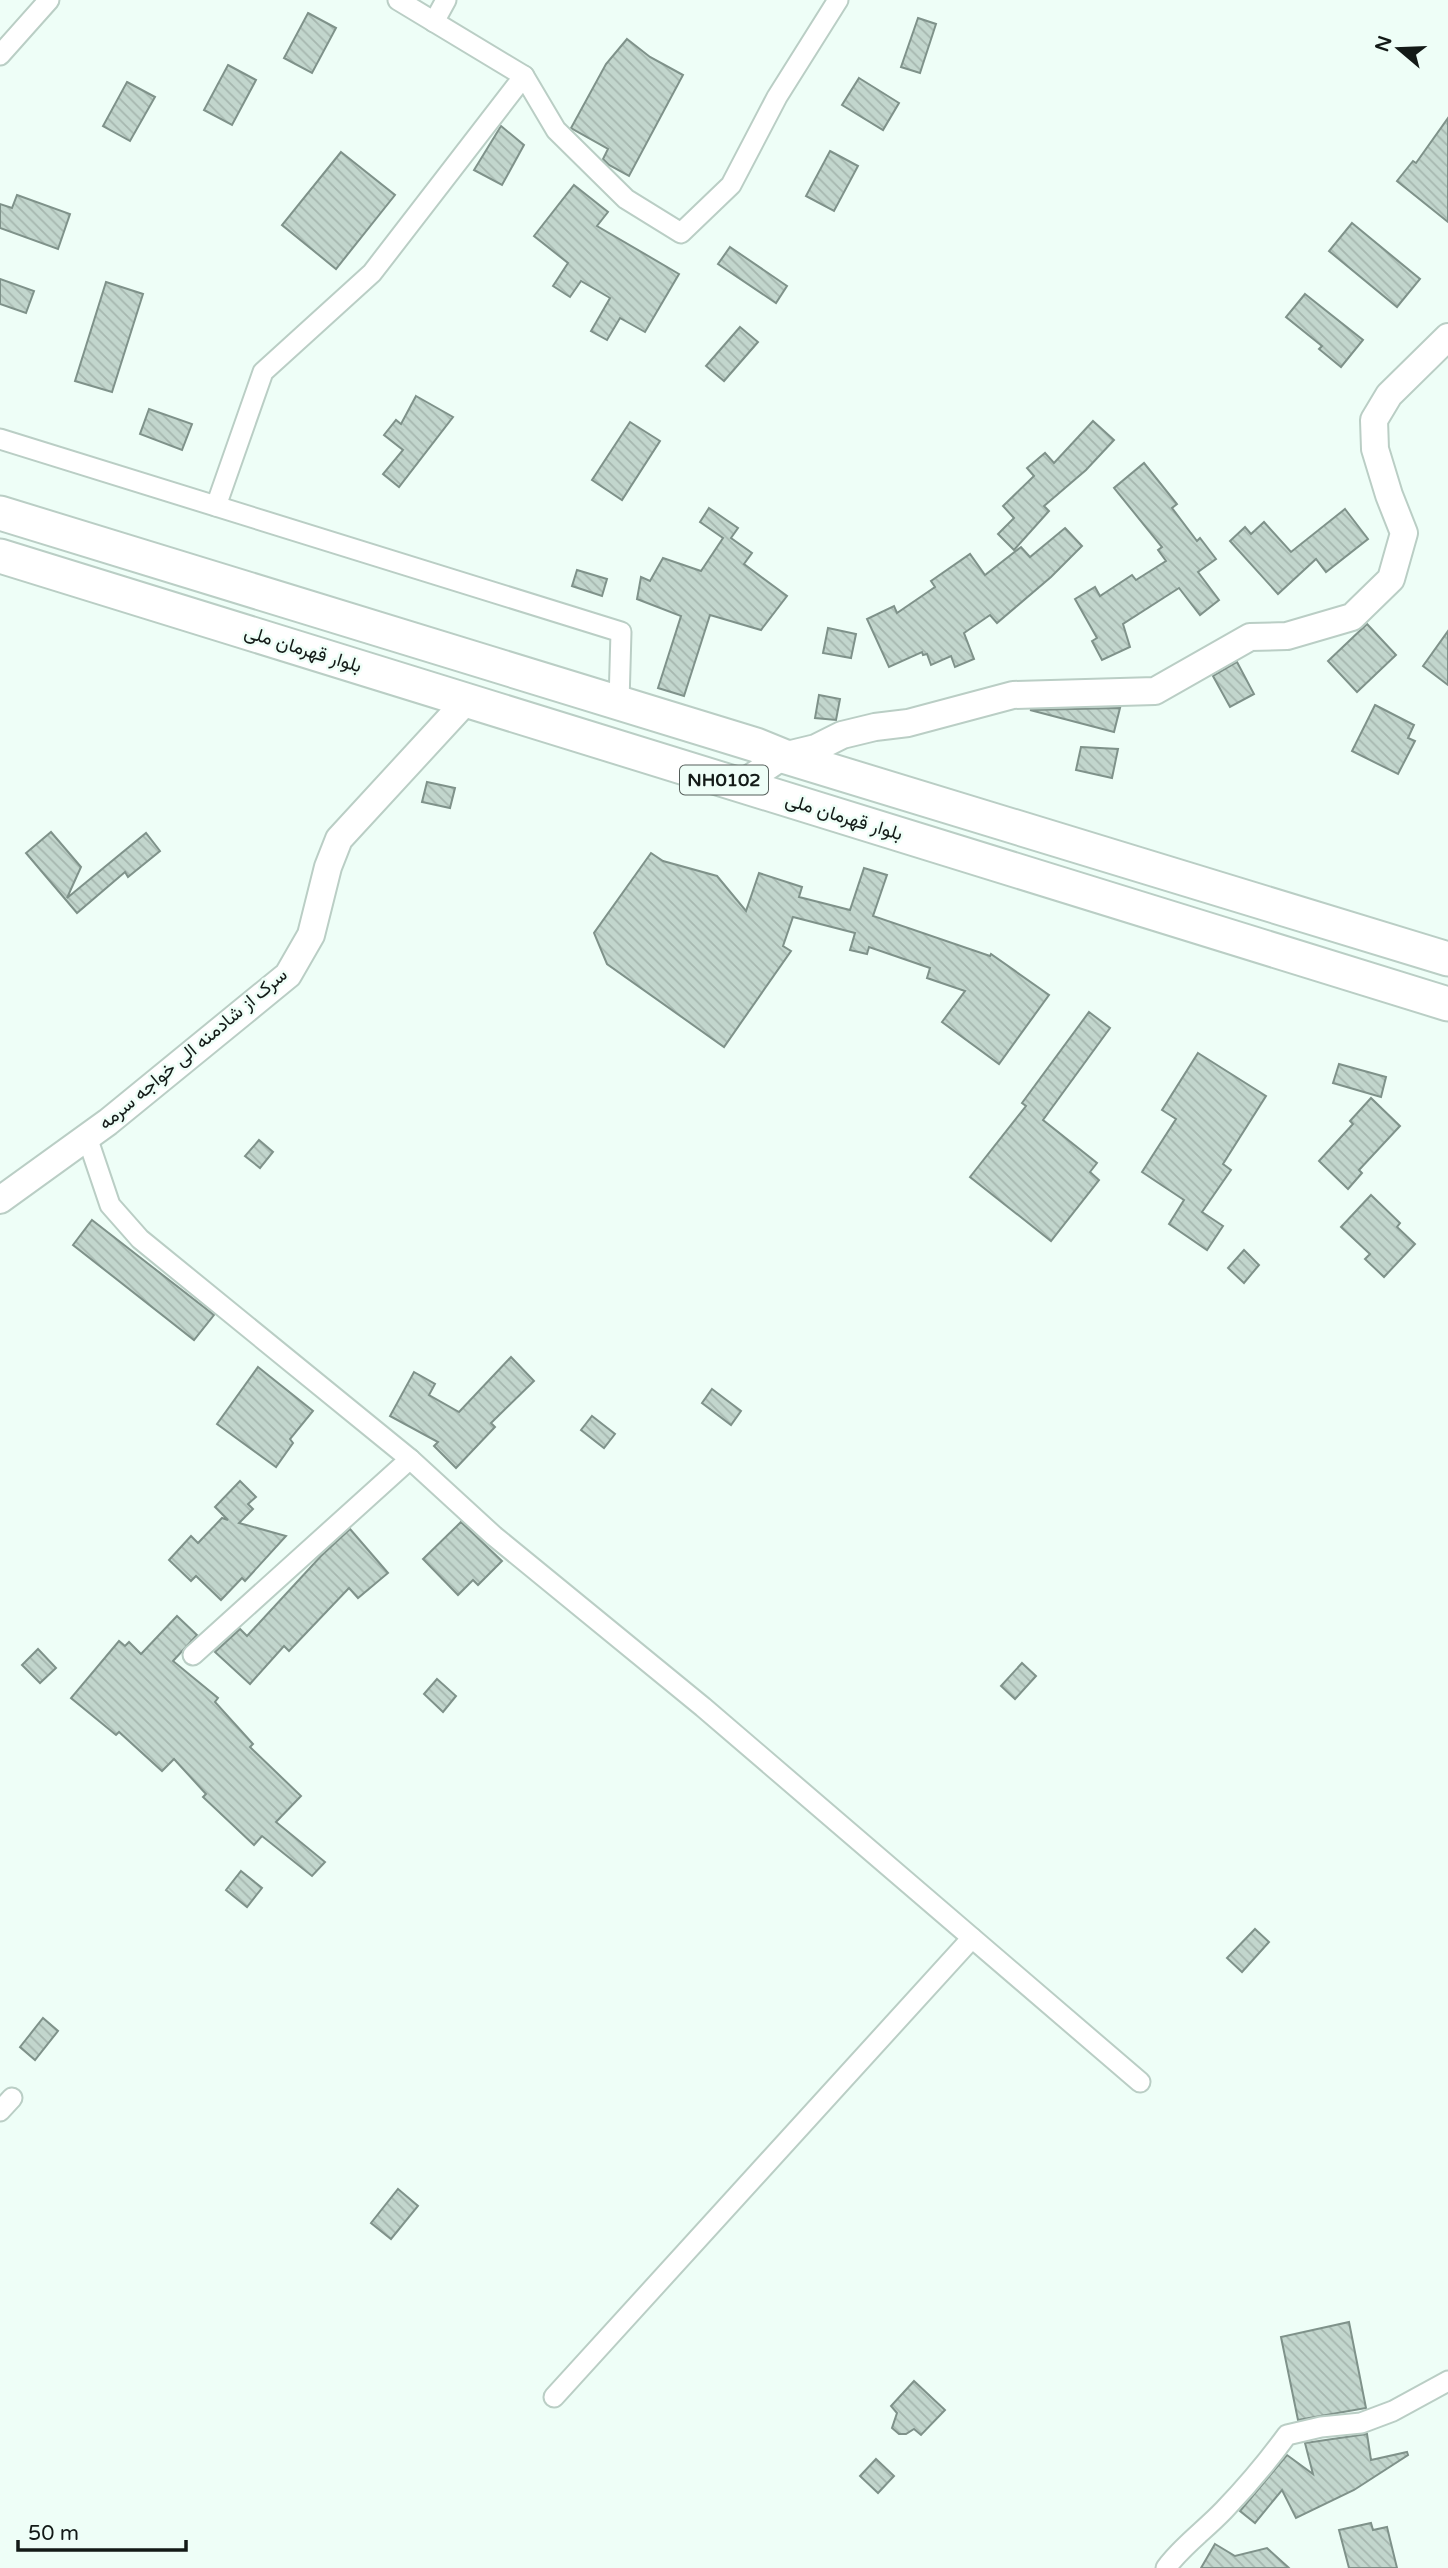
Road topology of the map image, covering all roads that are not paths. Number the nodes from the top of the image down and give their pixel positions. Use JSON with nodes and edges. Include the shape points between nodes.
{"nodes":[{"id":1,"x":49,"y":0,"type":"edge"},
{"id":2,"x":398,"y":0,"type":"edge"},
{"id":3,"x":446,"y":0,"type":"edge"},
{"id":4,"x":838,"y":0,"type":"edge"},
{"id":5,"x":434,"y":22,"type":"junction"},
{"id":6,"x":0,"y":55,"type":"edge"},
{"id":7,"x":524,"y":76,"type":"junction"},
{"id":8,"x":1448,"y":337,"type":"edge"},
{"id":9,"x":0,"y":439,"type":"edge"},
{"id":10,"x":216,"y":506,"type":"junction"},
{"id":11,"x":0,"y":513,"type":"edge"},
{"id":12,"x":0,"y":556,"type":"edge"},
{"id":13,"x":467,"y":700,"type":"junction"},
{"id":14,"x":618,"y":702,"type":"junction"},
{"id":15,"x":783,"y":756,"type":"junction"},
{"id":16,"x":740,"y":785,"type":"junction"},
{"id":17,"x":1448,"y":959,"type":"edge"},
{"id":18,"x":1448,"y":1004,"type":"edge"},
{"id":19,"x":87,"y":1137,"type":"junction"},
{"id":20,"x":0,"y":1200,"type":"edge"},
{"id":21,"x":410,"y":1459,"type":"junction"},
{"id":22,"x":193,"y":1655,"type":"dead end"},
{"id":23,"x":972,"y":1938,"type":"junction"},
{"id":24,"x":1140,"y":2082,"type":"dead end"},
{"id":25,"x":1448,"y":2381,"type":"edge"},
{"id":26,"x":554,"y":2397,"type":"dead end"},
{"id":27,"x":1166,"y":2568,"type":"edge"}],
"edges":[{"from":1,"to":6,"type":"street"},
{"from":2,"to":5,"type":"street"},
{"from":3,"to":5,"type":"street"},
{"from":4,"to":7,"type":"street","via":[[777,97],[731,184],[681,233],[625,199],[556,130]]},
{"from":5,"to":7,"type":"street"},
{"from":7,"to":10,"type":"street","via":[[372,274],[262,372]]},
{"from":8,"to":15,"type":"street","via":[[1390,395],[1374,420],[1375,449],[1404,533],[1391,579],[1352,617],[1287,636],[1250,637],[1155,691],[1013,695],[908,723],[875,727]]},
{"from":9,"to":10,"type":"street"},
{"from":10,"to":14,"type":"street","via":[[621,632]]},
{"from":11,"to":14,"type":"highway","name":"بلوار قهرمان ملی","number":"NH0102"},
{"from":12,"to":13,"type":"highway","name":"بلوار قهرمان ملی","number":"NH0102"},
{"from":13,"to":16,"type":"highway","name":"بلوار قهرمان ملی","number":"NH0102"},
{"from":13,"to":19,"type":"street","name":"سرک از شادمنه الی خواجه سرمه","via":[[339,839],[311,935],[288,975]]},
{"from":14,"to":15,"type":"highway","name":"بلوار قهرمان ملی","number":"NH0102"},
{"from":15,"to":16,"type":"street"},
{"from":15,"to":17,"type":"highway","name":"بلوار قهرمان ملی","number":"NH0102"},
{"from":16,"to":18,"type":"highway","name":"بلوار قهرمان ملی","number":"NH0102"},
{"from":19,"to":20,"type":"street","name":"سرک از شادمنه الی خواجه سرمه"},
{"from":19,"to":21,"type":"street","via":[[110,1205],[140,1240]]},
{"from":21,"to":22,"type":"street"},
{"from":21,"to":23,"type":"street","via":[[494,1536],[703,1707]]},
{"from":23,"to":24,"type":"street"},
{"from":23,"to":26,"type":"street"},
{"from":25,"to":27,"type":"street","via":[[1361,2423],[1287,2435],[1225,2510]]}]}
